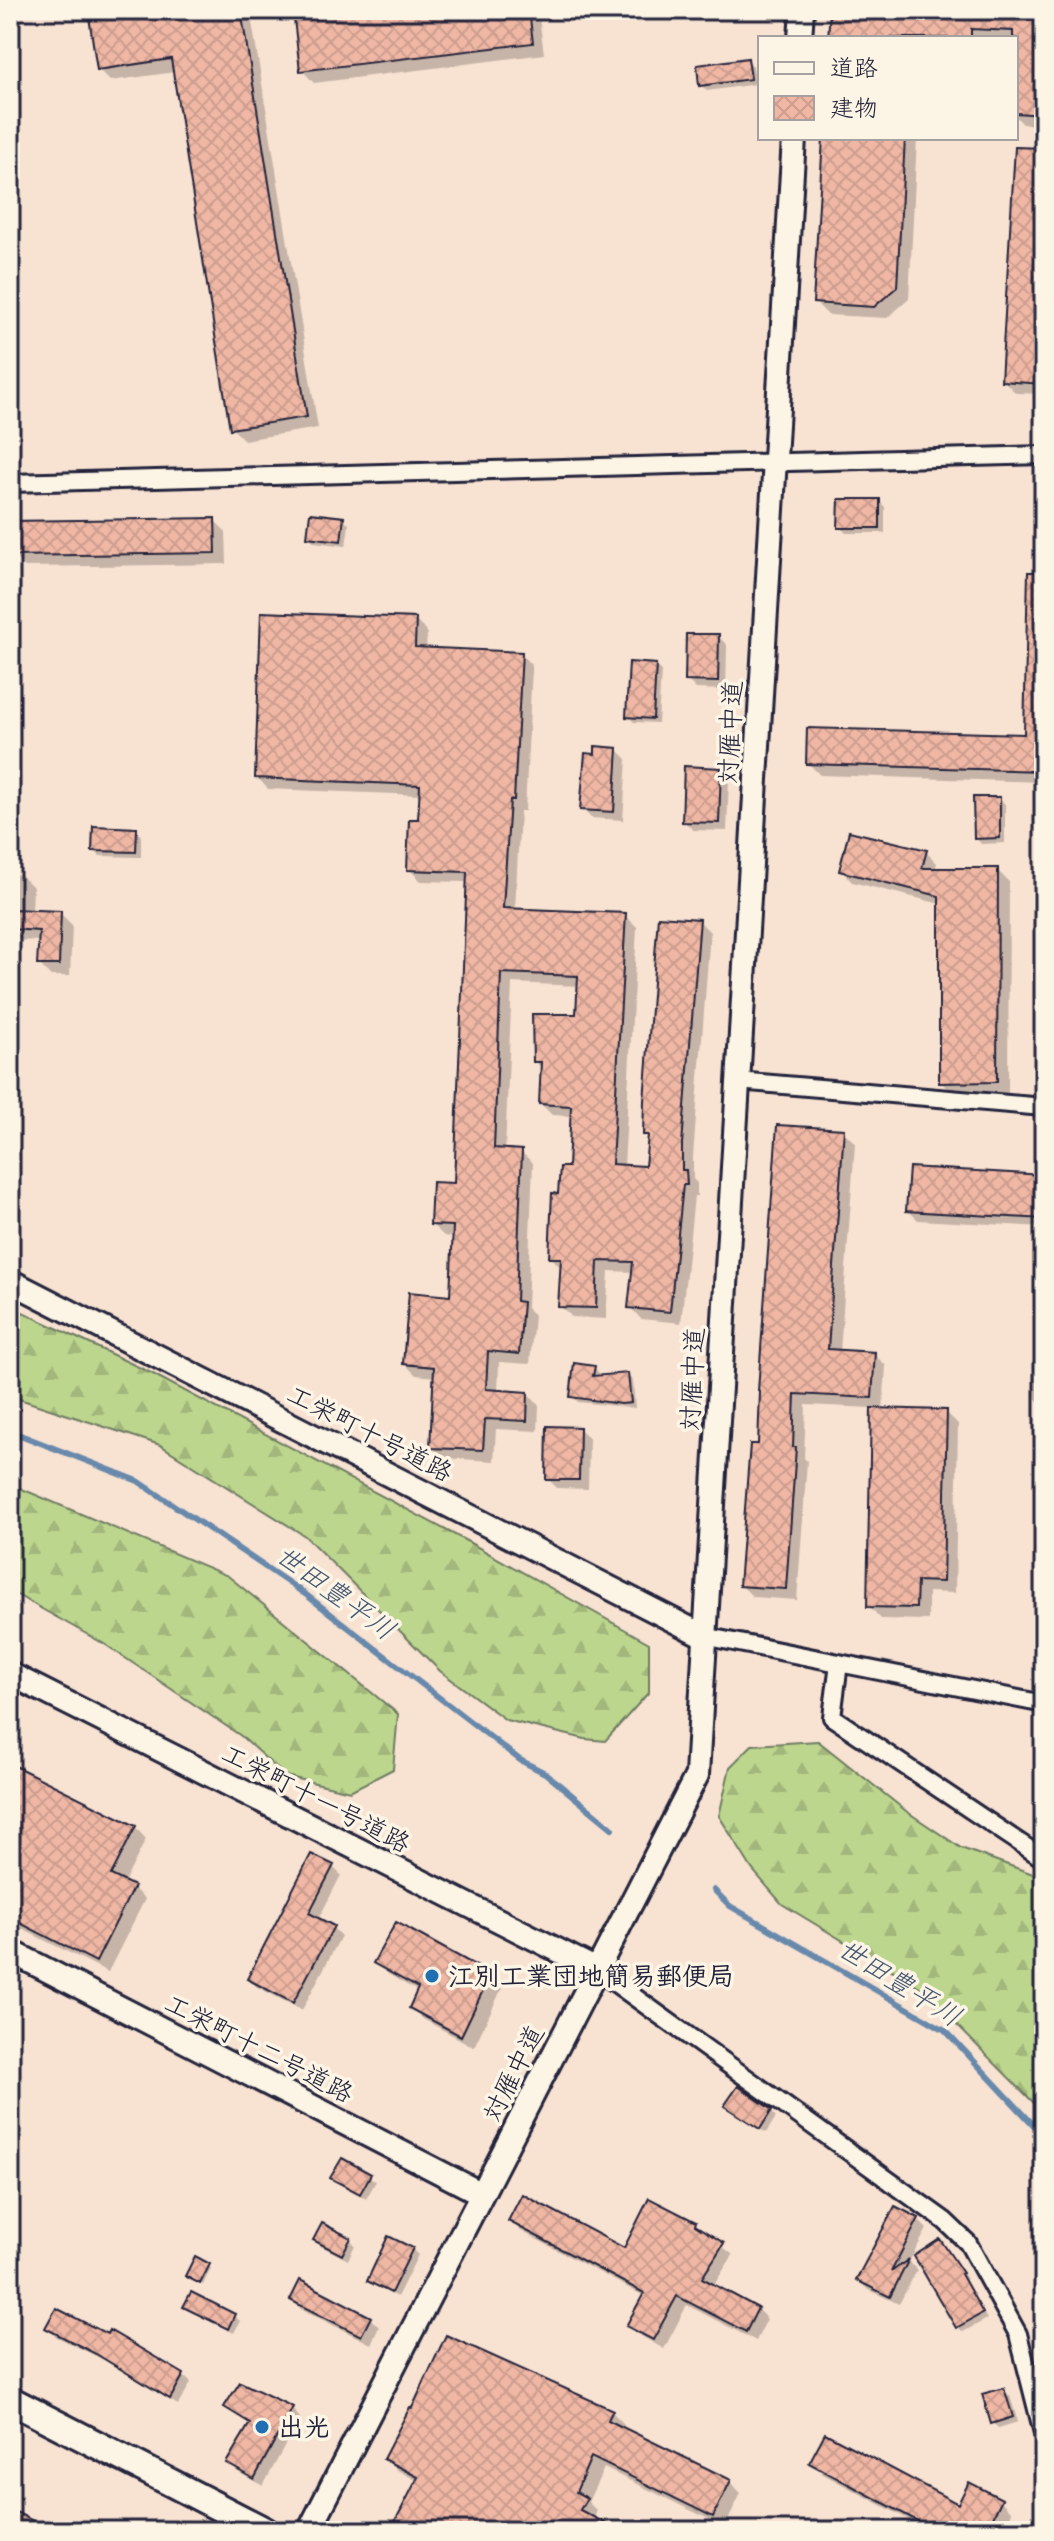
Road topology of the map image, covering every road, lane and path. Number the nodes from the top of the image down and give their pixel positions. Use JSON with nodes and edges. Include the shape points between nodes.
{"nodes":[{"id":1,"x":802,"y":10,"type":"edge"},
{"id":2,"x":800,"y":36,"type":"edge"},
{"id":3,"x":794,"y":140,"type":"edge"},
{"id":4,"x":1044,"y":455,"type":"edge"},
{"id":5,"x":775,"y":461,"type":"junction"},
{"id":6,"x":10,"y":483,"type":"edge"},
{"id":7,"x":737,"y":1081,"type":"junction"},
{"id":8,"x":1044,"y":1107,"type":"edge"},
{"id":9,"x":10,"y":1281,"type":"edge"},
{"id":10,"x":704,"y":1636,"type":"junction"},
{"id":11,"x":839,"y":1663,"type":"junction"},
{"id":12,"x":10,"y":1674,"type":"edge"},
{"id":13,"x":1044,"y":1704,"type":"edge"},
{"id":14,"x":1044,"y":1859,"type":"edge"},
{"id":15,"x":10,"y":1951,"type":"edge"},
{"id":16,"x":597,"y":1970,"type":"junction"},
{"id":17,"x":482,"y":2194,"type":"junction"},
{"id":18,"x":10,"y":2400,"type":"edge"},
{"id":19,"x":1044,"y":2437,"type":"edge"},
{"id":20,"x":265,"y":2531,"type":"edge"},
{"id":21,"x":309,"y":2531,"type":"edge"}],
"edges":[{"from":1,"to":2,"type":"street"},
{"from":3,"to":5,"type":"street","name":"対雁中道"},
{"from":4,"to":5,"type":"street"},
{"from":5,"to":6,"type":"street"},
{"from":5,"to":7,"type":"street","name":"対雁中道"},
{"from":7,"to":8,"type":"street"},
{"from":7,"to":10,"type":"street","name":"対雁中道"},
{"from":9,"to":10,"type":"street","name":"工栄町十号道路"},
{"from":10,"to":11,"type":"street"},
{"from":10,"to":16,"type":"street","name":"対雁中道","via":[[697,1775]]},
{"from":11,"to":13,"type":"street"},
{"from":11,"to":14,"type":"street","via":[[832,1717]]},
{"from":12,"to":16,"type":"street","name":"工栄町十一号道路"},
{"from":15,"to":17,"type":"street","name":"工栄町十二号道路"},
{"from":16,"to":17,"type":"street","name":"対雁中道"},
{"from":16,"to":19,"type":"street","via":[[945,2221],[968,2243],[1018,2334]]},
{"from":17,"to":21,"type":"street","name":"対雁中道"},
{"from":18,"to":20,"type":"main road"}]}
